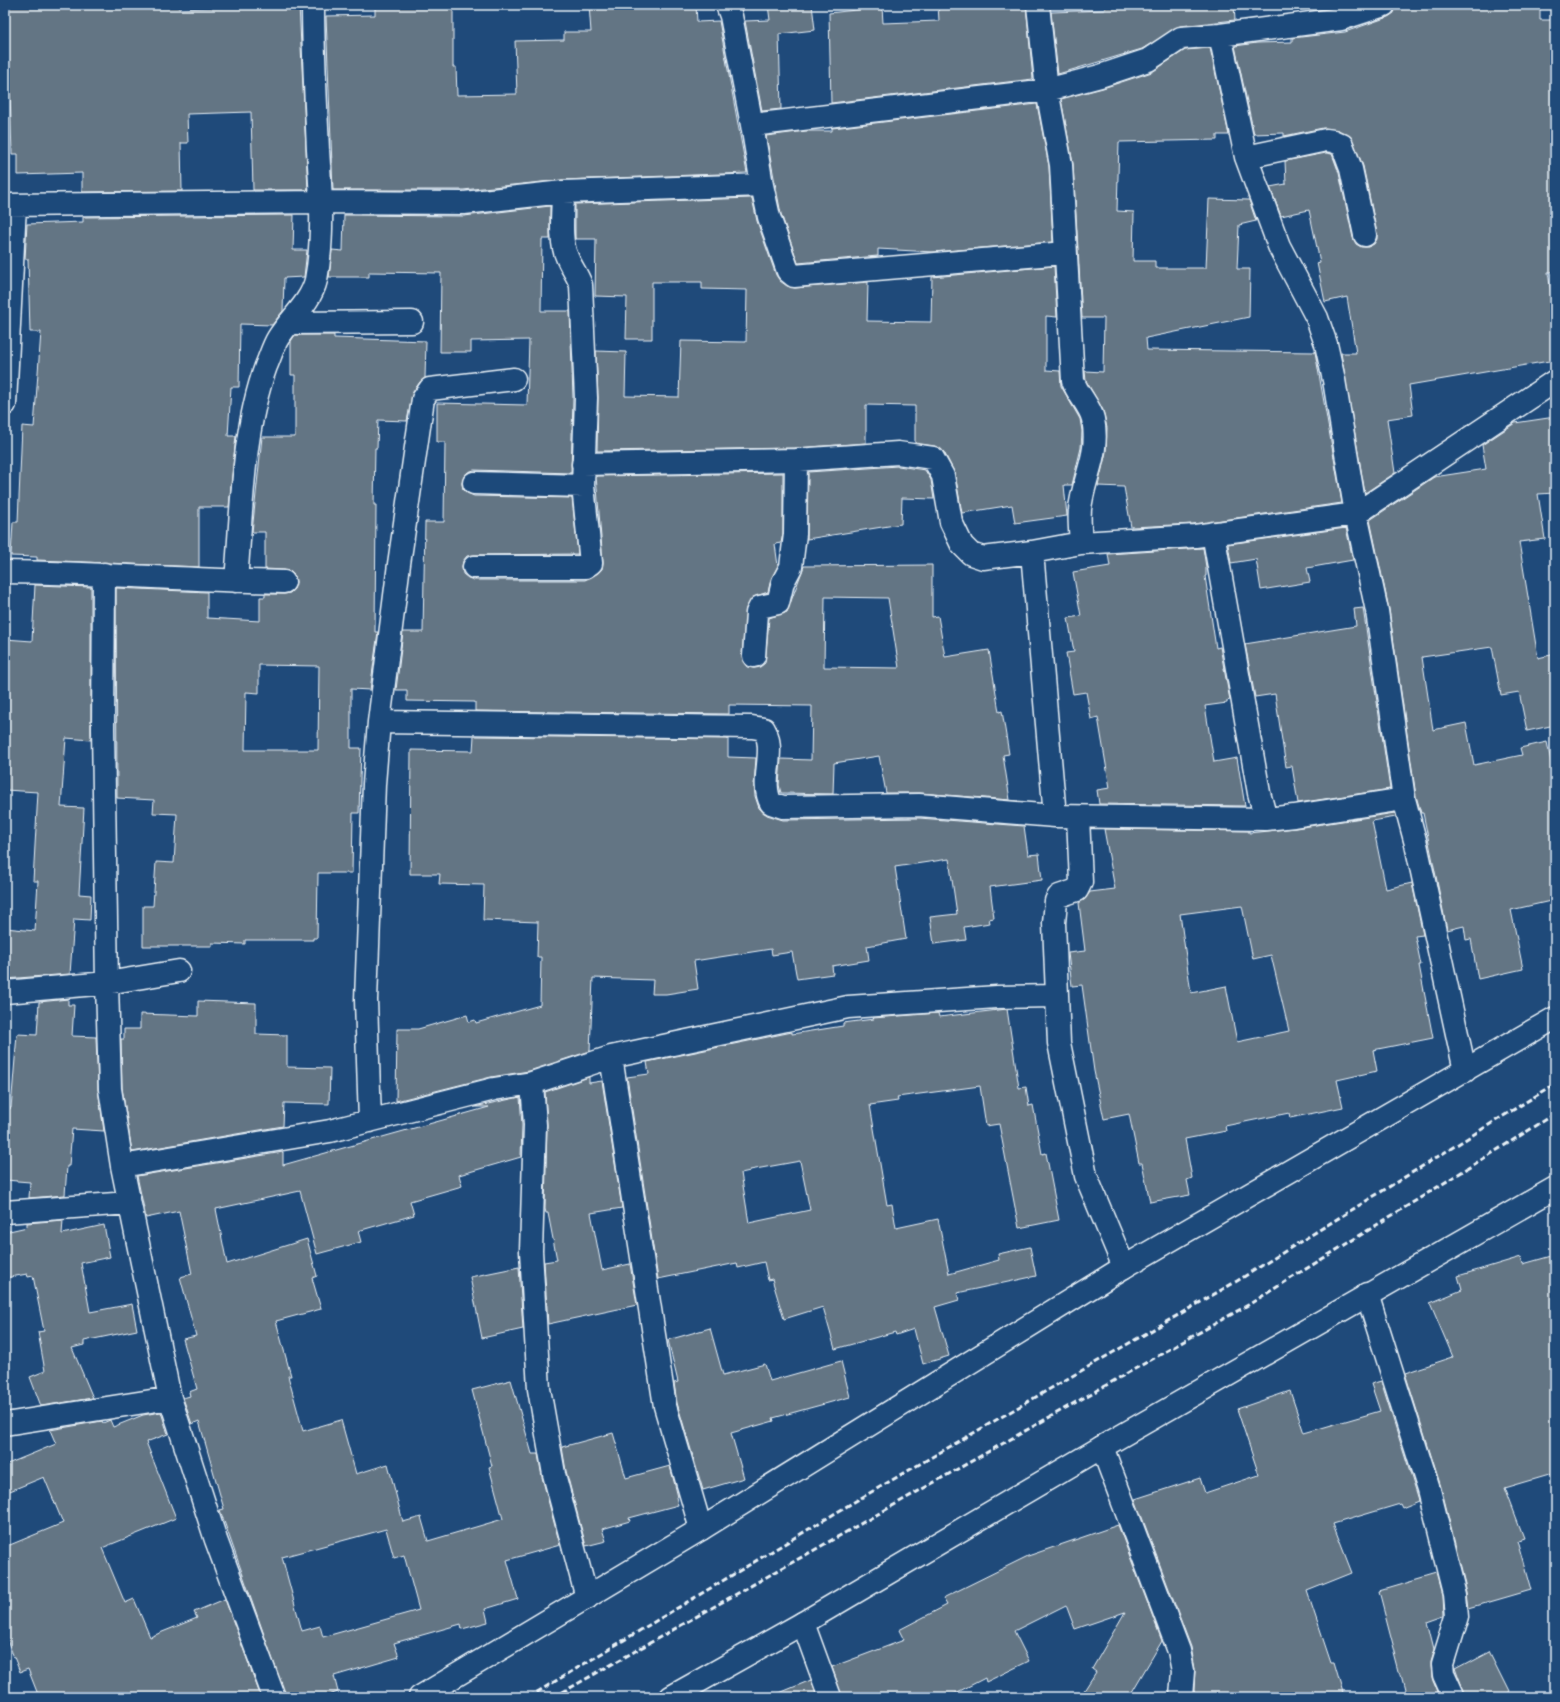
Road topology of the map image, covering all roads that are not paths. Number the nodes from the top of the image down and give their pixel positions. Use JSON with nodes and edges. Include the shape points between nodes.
{"nodes":[{"id":1,"x":314,"y":5,"type":"edge"},
{"id":2,"x":727,"y":5,"type":"edge"},
{"id":3,"x":1038,"y":5,"type":"edge"},
{"id":4,"x":1384,"y":5,"type":"edge"},
{"id":5,"x":1220,"y":35,"type":"junction"},
{"id":6,"x":1047,"y":90,"type":"junction"},
{"id":7,"x":752,"y":125,"type":"junction"},
{"id":8,"x":1246,"y":157,"type":"junction"},
{"id":9,"x":762,"y":185,"type":"junction"},
{"id":10,"x":563,"y":192,"type":"junction"},
{"id":11,"x":321,"y":202,"type":"junction"},
{"id":12,"x":10,"y":205,"type":"edge"},
{"id":13,"x":1365,"y":235,"type":"dead end"},
{"id":14,"x":1065,"y":253,"type":"junction"},
{"id":15,"x":412,"y":322,"type":"dead end"},
{"id":16,"x":289,"y":323,"type":"junction"},
{"id":17,"x":514,"y":379,"type":"dead end"},
{"id":18,"x":1555,"y":381,"type":"edge"},
{"id":19,"x":5,"y":404,"type":"edge"},
{"id":20,"x":796,"y":460,"type":"junction"},
{"id":21,"x":583,"y":464,"type":"junction"},
{"id":22,"x":474,"y":483,"type":"dead end"},
{"id":23,"x":583,"y":486,"type":"junction"},
{"id":24,"x":1356,"y":514,"type":"junction"},
{"id":25,"x":1213,"y":533,"type":"junction"},
{"id":26,"x":1081,"y":543,"type":"junction"},
{"id":27,"x":1032,"y":552,"type":"junction"},
{"id":28,"x":474,"y":567,"type":"dead end"},
{"id":29,"x":5,"y":572,"type":"edge"},
{"id":30,"x":104,"y":574,"type":"junction"},
{"id":31,"x":236,"y":581,"type":"junction"},
{"id":32,"x":284,"y":582,"type":"dead end"},
{"id":33,"x":754,"y":656,"type":"dead end"},
{"id":34,"x":379,"y":722,"type":"junction"},
{"id":35,"x":1404,"y":800,"type":"junction"},
{"id":36,"x":1055,"y":816,"type":"junction"},
{"id":37,"x":1078,"y":817,"type":"junction"},
{"id":38,"x":1266,"y":819,"type":"junction"},
{"id":39,"x":179,"y":971,"type":"dead end"},
{"id":40,"x":106,"y":983,"type":"junction"},
{"id":41,"x":5,"y":992,"type":"edge"},
{"id":42,"x":1056,"y":996,"type":"junction"},
{"id":43,"x":1555,"y":1018,"type":"edge"},
{"id":44,"x":611,"y":1057,"type":"junction"},
{"id":45,"x":1465,"y":1071,"type":"junction"},
{"id":46,"x":532,"y":1083,"type":"junction"},
{"id":47,"x":370,"y":1121,"type":"junction"},
{"id":48,"x":122,"y":1166,"type":"junction"},
{"id":49,"x":1555,"y":1188,"type":"edge"},
{"id":50,"x":129,"y":1203,"type":"junction"},
{"id":51,"x":5,"y":1212,"type":"edge"},
{"id":52,"x":1124,"y":1267,"type":"junction"},
{"id":53,"x":1367,"y":1294,"type":"junction"},
{"id":54,"x":170,"y":1398,"type":"junction"},
{"id":55,"x":5,"y":1424,"type":"edge"},
{"id":56,"x":1102,"y":1448,"type":"junction"},
{"id":57,"x":701,"y":1529,"type":"junction"},
{"id":58,"x":587,"y":1598,"type":"junction"},
{"id":59,"x":803,"y":1623,"type":"junction"},
{"id":60,"x":274,"y":1697,"type":"edge"},
{"id":61,"x":420,"y":1697,"type":"edge"},
{"id":62,"x":671,"y":1697,"type":"edge"},
{"id":63,"x":830,"y":1697,"type":"edge"},
{"id":64,"x":1181,"y":1697,"type":"edge"},
{"id":65,"x":1453,"y":1697,"type":"edge"}],
"edges":[{"from":1,"to":11,"type":"street","via":[[313,55]]},
{"from":2,"to":7,"type":"street"},
{"from":3,"to":6,"type":"street"},
{"from":4,"to":5,"type":"street","via":[[1341,19]]},
{"from":5,"to":6,"type":"street","via":[[1181,38],[1148,60]]},
{"from":5,"to":8,"type":"street"},
{"from":6,"to":7,"type":"street"},
{"from":6,"to":14,"type":"street","via":[[1061,164]]},
{"from":7,"to":9,"type":"street"},
{"from":8,"to":13,"type":"street","via":[[1326,140],[1342,145],[1351,169]]},
{"from":8,"to":24,"type":"street","via":[[1279,246],[1317,318],[1326,344]]},
{"from":9,"to":10,"type":"street"},
{"from":9,"to":14,"type":"street","via":[[769,217],[788,271],[794,276]]},
{"from":10,"to":11,"type":"street","via":[[464,203]]},
{"from":10,"to":21,"type":"street","via":[[564,248],[581,285],[586,398]]},
{"from":11,"to":12,"type":"street"},
{"from":11,"to":16,"type":"street","via":[[316,282],[310,296]]},
{"from":12,"to":19,"type":"street"},
{"from":14,"to":26,"type":"street","via":[[1073,381],[1080,398],[1092,414],[1095,442],[1079,514]]},
{"from":15,"to":16,"type":"street"},
{"from":16,"to":31,"type":"street","via":[[277,339],[266,366],[250,433]]},
{"from":17,"to":34,"type":"street","via":[[430,389],[423,399],[395,587]]},
{"from":18,"to":24,"type":"street"},
{"from":20,"to":21,"type":"street"},
{"from":20,"to":27,"type":"street","via":[[898,453],[933,458],[943,476],[951,522],[962,545],[971,554],[983,558]]},
{"from":20,"to":33,"type":"street","via":[[795,534],[791,567],[778,603],[760,607]]},
{"from":21,"to":23,"type":"street"},
{"from":22,"to":23,"type":"street"},
{"from":23,"to":28,"type":"street","via":[[591,558],[589,565]]},
{"from":24,"to":25,"type":"street"},
{"from":24,"to":35,"type":"street","via":[[1377,611]]},
{"from":25,"to":26,"type":"street","via":[[1169,539]]},
{"from":25,"to":38,"type":"street","via":[[1259,793]]},
{"from":26,"to":27,"type":"street"},
{"from":27,"to":36,"type":"street"},
{"from":29,"to":30,"type":"street"},
{"from":30,"to":31,"type":"street"},
{"from":30,"to":40,"type":"street"},
{"from":31,"to":32,"type":"street"},
{"from":34,"to":36,"type":"street","via":[[752,727],[764,729],[769,738],[766,795],[771,803],[783,807],[919,805]]},
{"from":34,"to":47,"type":"street","via":[[374,784],[366,1000]]},
{"from":35,"to":38,"type":"street"},
{"from":35,"to":45,"type":"street","via":[[1416,844]]},
{"from":36,"to":37,"type":"street"},
{"from":37,"to":38,"type":"street"},
{"from":37,"to":42,"type":"street","via":[[1081,882],[1077,890],[1059,896],[1055,906]]},
{"from":39,"to":40,"type":"street"},
{"from":40,"to":41,"type":"street"},
{"from":40,"to":48,"type":"street","via":[[110,1089]]},
{"from":42,"to":44,"type":"street","via":[[997,997],[848,1007]]},
{"from":42,"to":52,"type":"street","via":[[1059,1043],[1086,1176]]},
{"from":43,"to":45,"type":"street"},
{"from":44,"to":46,"type":"street"},
{"from":44,"to":57,"type":"street","via":[[665,1406]]},
{"from":45,"to":52,"type":"street"},
{"from":46,"to":47,"type":"street","via":[[494,1089]]},
{"from":46,"to":58,"type":"street","via":[[535,1125],[531,1251],[539,1388],[554,1474]]},
{"from":47,"to":48,"type":"street","via":[[330,1131]]},
{"from":48,"to":50,"type":"street"},
{"from":49,"to":53,"type":"street"},
{"from":50,"to":51,"type":"street"},
{"from":50,"to":54,"type":"street"},
{"from":52,"to":57,"type":"street"},
{"from":53,"to":56,"type":"street"},
{"from":53,"to":65,"type":"street","via":[[1429,1490],[1455,1594],[1458,1616],[1442,1665],[1443,1675]]},
{"from":54,"to":55,"type":"street"},
{"from":54,"to":60,"type":"street","via":[[216,1540]]},
{"from":56,"to":59,"type":"street"},
{"from":56,"to":64,"type":"street","via":[[1179,1651],[1183,1671]]},
{"from":57,"to":58,"type":"street"},
{"from":58,"to":61,"type":"street"},
{"from":59,"to":62,"type":"street"},
{"from":59,"to":63,"type":"street"}]}
